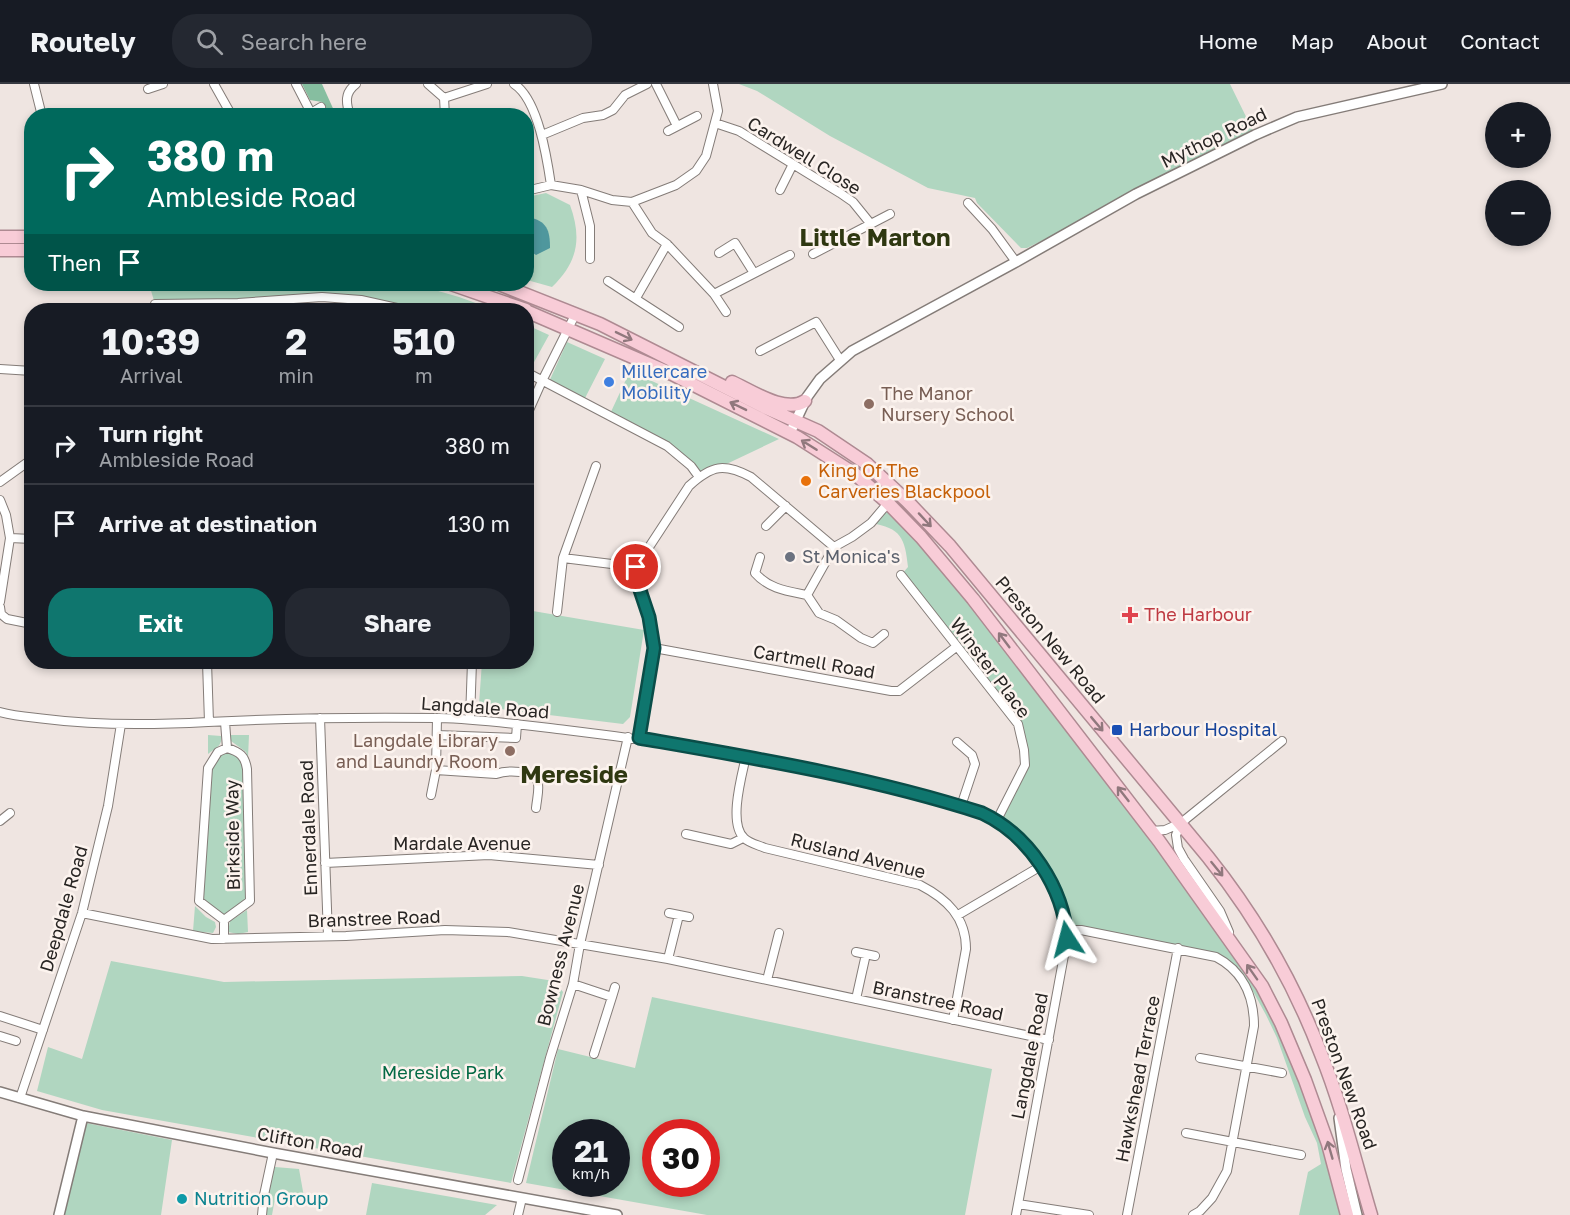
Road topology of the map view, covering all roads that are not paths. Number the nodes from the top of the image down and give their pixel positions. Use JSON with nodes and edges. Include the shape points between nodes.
{"nodes":[{"id":1,"x":34,"y":84,"type":"edge"},
{"id":2,"x":163,"y":84,"type":"edge"},
{"id":3,"x":214,"y":84,"type":"edge"},
{"id":4,"x":296,"y":84,"type":"edge"},
{"id":5,"x":356,"y":84,"type":"edge"},
{"id":6,"x":428,"y":84,"type":"edge"},
{"id":7,"x":487,"y":84,"type":"edge"},
{"id":8,"x":514,"y":84,"type":"edge"},
{"id":9,"x":647,"y":84,"type":"edge"},
{"id":10,"x":656,"y":84,"type":"edge"},
{"id":11,"x":713,"y":84,"type":"edge"},
{"id":12,"x":1442,"y":84,"type":"edge"},
{"id":13,"x":148,"y":89,"type":"dead end"},
{"id":14,"x":444,"y":98,"type":"junction"},
{"id":15,"x":40,"y":108,"type":"edge"},
{"id":16,"x":228,"y":108,"type":"edge"},
{"id":17,"x":308,"y":108,"type":"edge"},
{"id":18,"x":347,"y":108,"type":"edge"},
{"id":19,"x":445,"y":108,"type":"edge"},
{"id":20,"x":530,"y":108,"type":"edge"},
{"id":21,"x":697,"y":116,"type":"dead end"},
{"id":22,"x":534,"y":117,"type":"edge"},
{"id":23,"x":715,"y":123,"type":"junction"},
{"id":24,"x":677,"y":126,"type":"junction"},
{"id":25,"x":668,"y":130,"type":"dead end"},
{"id":26,"x":542,"y":135,"type":"junction"},
{"id":27,"x":793,"y":164,"type":"junction"},
{"id":28,"x":551,"y":185,"type":"junction"},
{"id":29,"x":534,"y":189,"type":"edge"},
{"id":30,"x":581,"y":190,"type":"junction"},
{"id":31,"x":780,"y":190,"type":"dead end"},
{"id":32,"x":632,"y":202,"type":"junction"},
{"id":33,"x":968,"y":204,"type":"dead end"},
{"id":34,"x":890,"y":214,"type":"dead end"},
{"id":35,"x":870,"y":223,"type":"junction"},
{"id":36,"x":0,"y":237,"type":"edge"},
{"id":37,"x":24,"y":237,"type":"edge"},
{"id":38,"x":667,"y":244,"type":"junction"},
{"id":39,"x":0,"y":250,"type":"edge"},
{"id":40,"x":24,"y":250,"type":"edge"},
{"id":41,"x":718,"y":253,"type":"dead end"},
{"id":42,"x":813,"y":254,"type":"dead end"},
{"id":43,"x":789,"y":255,"type":"dead end"},
{"id":44,"x":590,"y":259,"type":"dead end"},
{"id":45,"x":1016,"y":262,"type":"junction"},
{"id":46,"x":754,"y":273,"type":"junction"},
{"id":47,"x":608,"y":281,"type":"dead end"},
{"id":48,"x":474,"y":291,"type":"edge"},
{"id":49,"x":480,"y":291,"type":"edge"},
{"id":50,"x":518,"y":291,"type":"edge"},
{"id":51,"x":482,"y":294,"type":"junction"},
{"id":52,"x":714,"y":294,"type":"junction"},
{"id":53,"x":636,"y":298,"type":"junction"},
{"id":54,"x":238,"y":303,"type":"edge"},
{"id":55,"x":374,"y":303,"type":"edge"},
{"id":56,"x":505,"y":303,"type":"edge"},
{"id":57,"x":726,"y":312,"type":"dead end"},
{"id":58,"x":576,"y":313,"type":"junction"},
{"id":59,"x":534,"y":314,"type":"edge"},
{"id":60,"x":679,"y":327,"type":"dead end"},
{"id":61,"x":568,"y":328,"type":"junction"},
{"id":62,"x":760,"y":351,"type":"dead end"},
{"id":63,"x":840,"y":360,"type":"junction"},
{"id":64,"x":0,"y":369,"type":"edge"},
{"id":65,"x":24,"y":370,"type":"edge"},
{"id":66,"x":534,"y":376,"type":"edge"},
{"id":67,"x":708,"y":378,"type":"junction"},
{"id":68,"x":542,"y":381,"type":"junction"},
{"id":69,"x":534,"y":399,"type":"edge"},
{"id":70,"x":805,"y":402,"type":"junction"},
{"id":71,"x":797,"y":420,"type":"junction"},
{"id":72,"x":790,"y":433,"type":"junction"},
{"id":73,"x":24,"y":465,"type":"edge"},
{"id":74,"x":596,"y":466,"type":"dead end"},
{"id":75,"x":699,"y":477,"type":"junction"},
{"id":76,"x":0,"y":482,"type":"edge"},
{"id":77,"x":0,"y":500,"type":"edge"},
{"id":78,"x":888,"y":503,"type":"junction"},
{"id":79,"x":786,"y":506,"type":"junction"},
{"id":80,"x":766,"y":526,"type":"dead end"},
{"id":81,"x":10,"y":538,"type":"junction"},
{"id":82,"x":24,"y":539,"type":"edge"},
{"id":83,"x":834,"y":547,"type":"junction"},
{"id":84,"x":759,"y":557,"type":"dead end"},
{"id":85,"x":563,"y":558,"type":"junction"},
{"id":86,"x":636,"y":567,"type":"junction"},
{"id":87,"x":901,"y":575,"type":"dead end"},
{"id":88,"x":807,"y":595,"type":"junction"},
{"id":89,"x":0,"y":602,"type":"edge"},
{"id":90,"x":0,"y":607,"type":"edge"},
{"id":91,"x":557,"y":612,"type":"dead end"},
{"id":92,"x":24,"y":622,"type":"edge"},
{"id":93,"x":884,"y":634,"type":"dead end"},
{"id":94,"x":956,"y":647,"type":"junction"},
{"id":95,"x":654,"y":648,"type":"junction"},
{"id":96,"x":207,"y":669,"type":"edge"},
{"id":97,"x":472,"y":669,"type":"edge"},
{"id":98,"x":0,"y":712,"type":"edge"},
{"id":99,"x":320,"y":718,"type":"junction"},
{"id":100,"x":437,"y":718,"type":"junction"},
{"id":101,"x":470,"y":719,"type":"junction"},
{"id":102,"x":209,"y":722,"type":"junction"},
{"id":103,"x":225,"y":722,"type":"junction"},
{"id":104,"x":121,"y":724,"type":"junction"},
{"id":105,"x":517,"y":724,"type":"junction"},
{"id":106,"x":437,"y":735,"type":"junction"},
{"id":107,"x":628,"y":737,"type":"junction"},
{"id":108,"x":639,"y":738,"type":"junction"},
{"id":109,"x":1282,"y":741,"type":"dead end"},
{"id":110,"x":957,"y":742,"type":"dead end"},
{"id":111,"x":227,"y":748,"type":"junction"},
{"id":112,"x":746,"y":756,"type":"junction"},
{"id":113,"x":436,"y":770,"type":"junction"},
{"id":114,"x":537,"y":779,"type":"junction"},
{"id":115,"x":549,"y":779,"type":"dead end"},
{"id":116,"x":431,"y":795,"type":"dead end"},
{"id":117,"x":961,"y":806,"type":"junction"},
{"id":118,"x":537,"y":808,"type":"dead end"},
{"id":119,"x":10,"y":813,"type":"dead end"},
{"id":120,"x":0,"y":820,"type":"edge"},
{"id":121,"x":998,"y":820,"type":"junction"},
{"id":122,"x":1181,"y":824,"type":"junction"},
{"id":123,"x":1151,"y":831,"type":"junction"},
{"id":124,"x":686,"y":834,"type":"dead end"},
{"id":125,"x":743,"y":838,"type":"junction"},
{"id":126,"x":325,"y":863,"type":"junction"},
{"id":127,"x":599,"y":865,"type":"junction"},
{"id":128,"x":1041,"y":866,"type":"junction"},
{"id":129,"x":669,"y":913,"type":"dead end"},
{"id":130,"x":82,"y":914,"type":"junction"},
{"id":131,"x":679,"y":915,"type":"junction"},
{"id":132,"x":958,"y":915,"type":"junction"},
{"id":133,"x":689,"y":917,"type":"dead end"},
{"id":134,"x":224,"y":920,"type":"junction"},
{"id":135,"x":1067,"y":930,"type":"junction"},
{"id":136,"x":778,"y":933,"type":"dead end"},
{"id":137,"x":328,"y":936,"type":"junction"},
{"id":138,"x":224,"y":939,"type":"junction"},
{"id":139,"x":580,"y":944,"type":"junction"},
{"id":140,"x":1178,"y":948,"type":"junction"},
{"id":141,"x":856,"y":952,"type":"dead end"},
{"id":142,"x":1238,"y":952,"type":"junction"},
{"id":143,"x":866,"y":954,"type":"junction"},
{"id":144,"x":875,"y":956,"type":"dead end"},
{"id":145,"x":668,"y":959,"type":"junction"},
{"id":146,"x":767,"y":980,"type":"junction"},
{"id":147,"x":573,"y":984,"type":"junction"},
{"id":148,"x":615,"y":987,"type":"dead end"},
{"id":149,"x":612,"y":997,"type":"junction"},
{"id":150,"x":855,"y":999,"type":"junction"},
{"id":151,"x":0,"y":1016,"type":"edge"},
{"id":152,"x":953,"y":1020,"type":"junction"},
{"id":153,"x":43,"y":1030,"type":"junction"},
{"id":154,"x":0,"y":1036,"type":"edge"},
{"id":155,"x":1049,"y":1040,"type":"junction"},
{"id":156,"x":16,"y":1041,"type":"dead end"},
{"id":157,"x":594,"y":1054,"type":"dead end"},
{"id":158,"x":1200,"y":1058,"type":"dead end"},
{"id":159,"x":1247,"y":1067,"type":"junction"},
{"id":160,"x":1282,"y":1073,"type":"dead end"},
{"id":161,"x":0,"y":1092,"type":"edge"},
{"id":162,"x":1335,"y":1094,"type":"junction"},
{"id":163,"x":20,"y":1098,"type":"junction"},
{"id":164,"x":83,"y":1116,"type":"junction"},
{"id":165,"x":1186,"y":1133,"type":"dead end"},
{"id":166,"x":1233,"y":1143,"type":"junction"},
{"id":167,"x":273,"y":1153,"type":"junction"},
{"id":168,"x":1301,"y":1155,"type":"dead end"},
{"id":169,"x":518,"y":1180,"type":"dead end"},
{"id":170,"x":522,"y":1198,"type":"junction"},
{"id":171,"x":1017,"y":1204,"type":"junction"},
{"id":172,"x":1345,"y":1212,"type":"edge"},
{"id":173,"x":59,"y":1215,"type":"edge"},
{"id":174,"x":262,"y":1215,"type":"edge"},
{"id":175,"x":518,"y":1215,"type":"edge"},
{"id":176,"x":616,"y":1215,"type":"edge"},
{"id":177,"x":1016,"y":1215,"type":"edge"},
{"id":178,"x":1089,"y":1215,"type":"edge"},
{"id":179,"x":1128,"y":1215,"type":"edge"},
{"id":180,"x":1193,"y":1215,"type":"edge"},
{"id":181,"x":1357,"y":1215,"type":"edge"},
{"id":182,"x":1371,"y":1215,"type":"edge"}],
"edges":[{"from":1,"to":15,"type":"street"},
{"from":2,"to":13,"type":"street"},
{"from":3,"to":16,"type":"street"},
{"from":4,"to":17,"type":"street"},
{"from":5,"to":18,"type":"street","via":[[347,94]]},
{"from":6,"to":14,"type":"street"},
{"from":7,"to":14,"type":"street"},
{"from":8,"to":20,"type":"street","via":[[522,90]]},
{"from":9,"to":26,"type":"street","via":[[625,95],[613,110],[603,115],[583,118]]},
{"from":10,"to":24,"type":"street"},
{"from":11,"to":23,"type":"street"},
{"from":12,"to":45,"type":"street","name":"Mythop Road","via":[[1297,117],[1136,195]]},
{"from":14,"to":19,"type":"street"},
{"from":21,"to":24,"type":"street"},
{"from":22,"to":26,"type":"street"},
{"from":23,"to":27,"type":"street","name":"Cardwell Close","via":[[739,131]]},
{"from":23,"to":32,"type":"street","via":[[706,156],[696,171],[676,185]]},
{"from":24,"to":25,"type":"street"},
{"from":26,"to":28,"type":"street"},
{"from":27,"to":31,"type":"street"},
{"from":27,"to":35,"type":"street","name":"Cardwell Close","via":[[853,202]]},
{"from":28,"to":29,"type":"street"},
{"from":28,"to":30,"type":"street"},
{"from":30,"to":32,"type":"street"},
{"from":30,"to":44,"type":"street","via":[[590,226]]},
{"from":32,"to":38,"type":"street","via":[[652,233]]},
{"from":33,"to":45,"type":"street"},
{"from":34,"to":35,"type":"street"},
{"from":35,"to":42,"type":"street"},
{"from":36,"to":37,"type":"highway"},
{"from":38,"to":52,"type":"street"},
{"from":38,"to":53,"type":"street"},
{"from":39,"to":40,"type":"highway"},
{"from":41,"to":46,"type":"street","via":[[735,243]]},
{"from":43,"to":46,"type":"street"},
{"from":45,"to":63,"type":"street","name":"Mythop Road","via":[[864,343]]},
{"from":46,"to":52,"type":"street"},
{"from":47,"to":53,"type":"street"},
{"from":48,"to":51,"type":"highway","name":"Preston New Road"},
{"from":49,"to":51,"type":"highway"},
{"from":50,"to":58,"type":"highway","name":"Preston New Road"},
{"from":51,"to":56,"type":"highway","name":"Preston New Road"},
{"from":52,"to":57,"type":"street"},
{"from":53,"to":60,"type":"street"},
{"from":54,"to":55,"type":"street","via":[[306,297]]},
{"from":58,"to":61,"type":"street"},
{"from":58,"to":67,"type":"highway","name":"Preston New Road","one_way":true},
{"from":59,"to":61,"type":"highway","name":"Preston New Road"},
{"from":61,"to":68,"type":"street"},
{"from":72,"to":61,"type":"highway","name":"Preston New Road","one_way":true},
{"from":62,"to":63,"type":"street","via":[[816,322]]},
{"from":63,"to":70,"type":"street","name":"Mythop Road","via":[[820,379]]},
{"from":64,"to":65,"type":"street"},
{"from":66,"to":68,"type":"street"},
{"from":67,"to":70,"type":"highway","via":[[723,378],[784,406]]},
{"from":67,"to":71,"type":"highway","name":"Preston New Road"},
{"from":68,"to":69,"type":"street"},
{"from":68,"to":75,"type":"street","via":[[667,446]]},
{"from":70,"to":71,"type":"street","name":"Mythop Road"},
{"from":71,"to":72,"type":"street","name":"Mythop Road"},
{"from":71,"to":122,"type":"highway","name":"Preston New Road","one_way":true,"via":[[867,464],[950,546]]},
{"from":78,"to":72,"type":"highway","name":"Preston New Road","one_way":true,"via":[[855,474]]},
{"from":73,"to":76,"type":"street"},
{"from":74,"to":85,"type":"street"},
{"from":75,"to":79,"type":"street","via":[[729,467],[751,477]]},
{"from":75,"to":86,"type":"street","via":[[689,486]]},
{"from":77,"to":81,"type":"street"},
{"from":78,"to":83,"type":"street","via":[[871,523]]},
{"from":123,"to":78,"type":"highway","name":"Preston New Road","one_way":true,"via":[[944,563]]},
{"from":79,"to":80,"type":"street"},
{"from":79,"to":83,"type":"street"},
{"from":81,"to":82,"type":"street"},
{"from":81,"to":89,"type":"street"},
{"from":83,"to":88,"type":"street"},
{"from":84,"to":88,"type":"street","via":[[755,573],[762,582]]},
{"from":85,"to":86,"type":"street"},
{"from":85,"to":91,"type":"street"},
{"from":86,"to":95,"type":"street"},
{"from":87,"to":94,"type":"street","name":"Winster Place"},
{"from":88,"to":93,"type":"street","via":[[819,613],[861,639],[873,642]]},
{"from":90,"to":92,"type":"street","via":[[1,614],[8,619]]},
{"from":94,"to":95,"type":"street","name":"Cartmell Road","via":[[899,691]]},
{"from":94,"to":121,"type":"street","name":"Winster Place","via":[[1018,724],[1024,765]]},
{"from":95,"to":108,"type":"street"},
{"from":96,"to":102,"type":"street"},
{"from":97,"to":101,"type":"street"},
{"from":98,"to":104,"type":"street","name":"Langdale Road","via":[[75,723]]},
{"from":99,"to":100,"type":"street","name":"Langdale Road"},
{"from":99,"to":103,"type":"street","name":"Langdale Road"},
{"from":99,"to":126,"type":"street","name":"Ennerdale Road"},
{"from":100,"to":101,"type":"street","name":"Langdale Road"},
{"from":100,"to":106,"type":"street"},
{"from":101,"to":105,"type":"street","name":"Langdale Road"},
{"from":102,"to":103,"type":"street","name":"Langdale Road"},
{"from":102,"to":104,"type":"street","name":"Langdale Road"},
{"from":103,"to":111,"type":"street"},
{"from":104,"to":130,"type":"street","name":"Deepdale Road","via":[[108,806]]},
{"from":105,"to":106,"type":"street","via":[[516,738]]},
{"from":105,"to":107,"type":"street","name":"Langdale Road"},
{"from":106,"to":113,"type":"street"},
{"from":107,"to":108,"type":"street","name":"Langdale Road"},
{"from":107,"to":127,"type":"street","name":"Bowness Avenue"},
{"from":108,"to":112,"type":"street","name":"Langdale Road"},
{"from":109,"to":122,"type":"street"},
{"from":110,"to":117,"type":"street","via":[[972,755],[975,764]]},
{"from":111,"to":134,"type":"street","name":"Birkside Way","via":[[218,752],[208,768],[199,901]]},
{"from":111,"to":134,"type":"street","name":"Birkside Way","via":[[245,759],[247,769],[250,901]]},
{"from":112,"to":117,"type":"street","name":"Langdale Road"},
{"from":112,"to":125,"type":"street","via":[[737,807]]},
{"from":113,"to":114,"type":"street","via":[[532,773]]},
{"from":113,"to":116,"type":"street"},
{"from":114,"to":115,"type":"street"},
{"from":114,"to":118,"type":"street"},
{"from":117,"to":121,"type":"street","name":"Langdale Road"},
{"from":119,"to":120,"type":"street"},
{"from":121,"to":128,"type":"street","name":"Langdale Road","via":[[1013,831]]},
{"from":122,"to":123,"type":"street"},
{"from":122,"to":142,"type":"street","via":[[1176,836],[1178,848],[1220,911]]},
{"from":122,"to":162,"type":"highway","name":"Preston New Road","one_way":true,"via":[[1266,939],[1300,1004]]},
{"from":123,"to":142,"type":"highway","name":"Preston New Road"},
{"from":124,"to":125,"type":"street","name":"Rusland Avenue","via":[[730,844]]},
{"from":125,"to":132,"type":"street","name":"Rusland Avenue","via":[[765,848],[920,885],[937,894]]},
{"from":126,"to":127,"type":"street","name":"Mardale Avenue","via":[[489,855]]},
{"from":126,"to":137,"type":"street","name":"Ennerdale Road"},
{"from":127,"to":139,"type":"street","name":"Bowness Avenue"},
{"from":128,"to":132,"type":"street"},
{"from":128,"to":135,"type":"street","name":"Langdale Road","via":[[1064,912]]},
{"from":129,"to":131,"type":"street"},
{"from":130,"to":138,"type":"street","name":"Branstree Road"},
{"from":130,"to":153,"type":"street","name":"Deepdale Road"},
{"from":131,"to":133,"type":"street"},
{"from":131,"to":145,"type":"street"},
{"from":132,"to":152,"type":"street","name":"Rusland Avenue","via":[[966,949]]},
{"from":134,"to":138,"type":"street"},
{"from":135,"to":140,"type":"street"},
{"from":135,"to":155,"type":"street","name":"Langdale Road"},
{"from":136,"to":146,"type":"street"},
{"from":137,"to":138,"type":"street","name":"Branstree Road"},
{"from":137,"to":139,"type":"street","name":"Branstree Road","via":[[445,930],[508,932]]},
{"from":139,"to":145,"type":"street","name":"Branstree Road"},
{"from":139,"to":147,"type":"street","name":"Bowness Avenue"},
{"from":140,"to":159,"type":"street","via":[[1216,957],[1240,976],[1254,1012]]},
{"from":140,"to":179,"type":"street","name":"Hawkshead Terrace"},
{"from":141,"to":143,"type":"street","name":"Branstree Road"},
{"from":172,"to":142,"type":"highway","name":"Preston New Road","one_way":true,"via":[[1328,1144],[1301,1071],[1262,986]]},
{"from":143,"to":144,"type":"street","name":"Branstree Road"},
{"from":143,"to":150,"type":"street","name":"Branstree Road"},
{"from":145,"to":146,"type":"street","name":"Branstree Road"},
{"from":146,"to":150,"type":"street","name":"Branstree Road"},
{"from":147,"to":149,"type":"street"},
{"from":147,"to":169,"type":"street","name":"Bowness Avenue"},
{"from":148,"to":149,"type":"street"},
{"from":149,"to":157,"type":"street"},
{"from":150,"to":152,"type":"street","name":"Branstree Road"},
{"from":151,"to":153,"type":"street"},
{"from":152,"to":155,"type":"street","name":"Branstree Road"},
{"from":153,"to":163,"type":"street","name":"Deepdale Road"},
{"from":154,"to":156,"type":"street"},
{"from":155,"to":171,"type":"street","name":"Langdale Road"},
{"from":158,"to":159,"type":"street"},
{"from":159,"to":160,"type":"street"},
{"from":159,"to":166,"type":"street"},
{"from":161,"to":163,"type":"street","name":"Clifton Road"},
{"from":162,"to":181,"type":"street"},
{"from":162,"to":182,"type":"highway","name":"Preston New Road"},
{"from":163,"to":164,"type":"street","name":"Clifton Road"},
{"from":164,"to":167,"type":"street","name":"Clifton Road"},
{"from":164,"to":173,"type":"street"},
{"from":165,"to":166,"type":"street"},
{"from":166,"to":168,"type":"street"},
{"from":166,"to":180,"type":"street","via":[[1222,1183]]},
{"from":167,"to":170,"type":"street","name":"Clifton Road"},
{"from":167,"to":174,"type":"street"},
{"from":170,"to":175,"type":"street"},
{"from":170,"to":176,"type":"street","name":"Clifton Road"},
{"from":171,"to":177,"type":"street","name":"Langdale Road"},
{"from":171,"to":178,"type":"street"}]}
